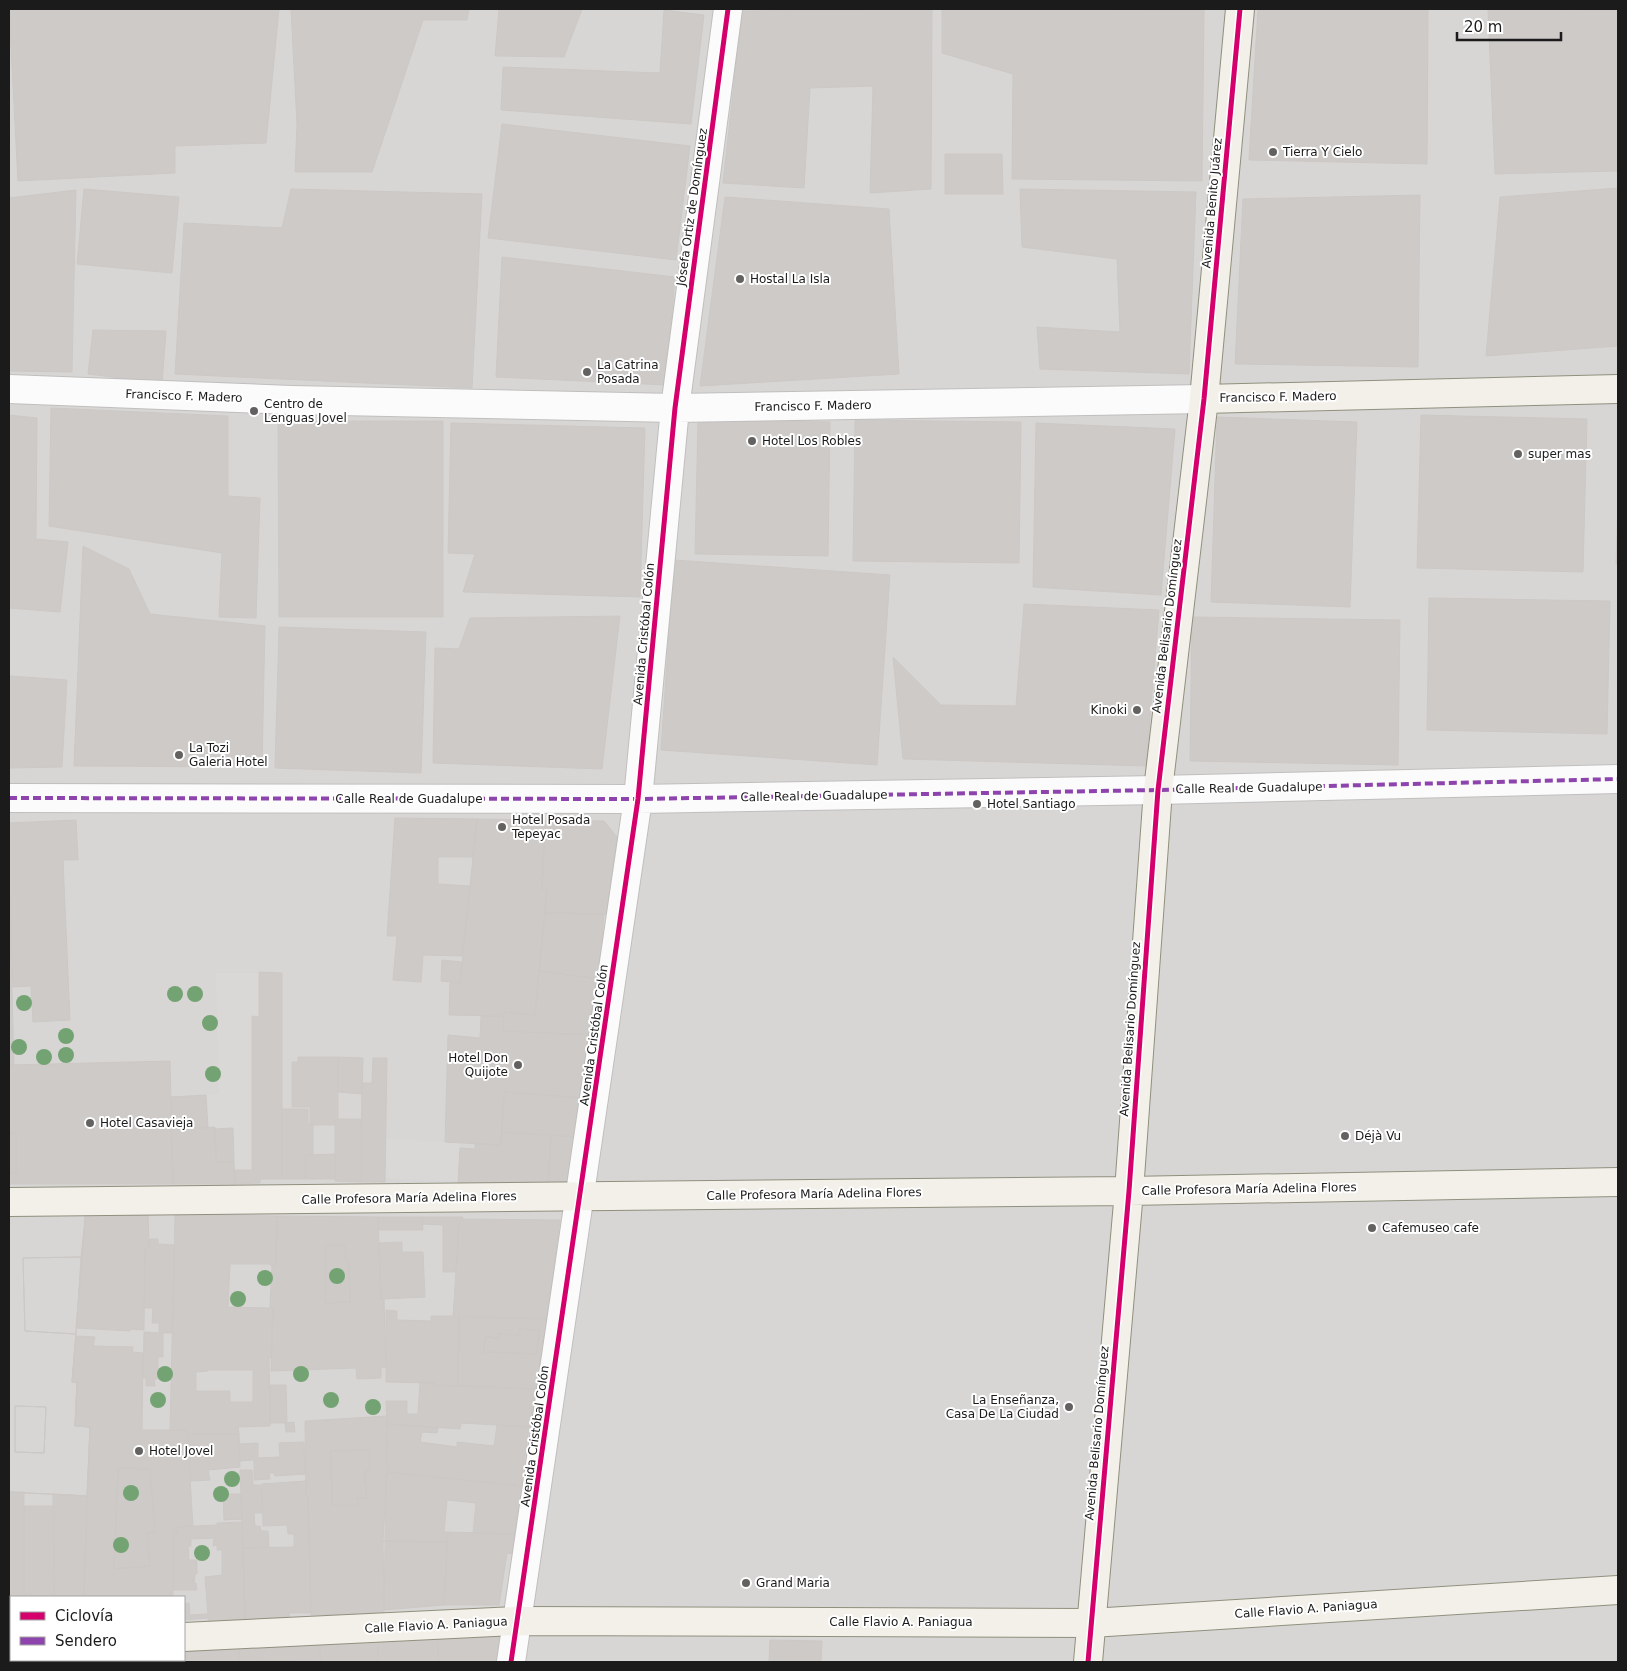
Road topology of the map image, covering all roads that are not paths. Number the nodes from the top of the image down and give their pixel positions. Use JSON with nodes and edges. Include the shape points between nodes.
{"nodes":[{"id":1,"x":728,"y":9,"type":"edge"},
{"id":2,"x":1240,"y":9,"type":"edge"},
{"id":3,"x":9,"y":389,"type":"edge"},
{"id":4,"x":1618,"y":389,"type":"edge"},
{"id":5,"x":1204,"y":399,"type":"junction"},
{"id":6,"x":675,"y":408,"type":"junction"},
{"id":7,"x":1618,"y":779,"type":"edge"},
{"id":8,"x":1158,"y":790,"type":"junction"},
{"id":9,"x":9,"y":798,"type":"edge"},
{"id":10,"x":638,"y":799,"type":"junction"},
{"id":11,"x":1618,"y":1182,"type":"edge"},
{"id":12,"x":1129,"y":1192,"type":"junction"},
{"id":13,"x":581,"y":1197,"type":"junction"},
{"id":14,"x":9,"y":1202,"type":"edge"},
{"id":15,"x":1618,"y":1590,"type":"edge"},
{"id":16,"x":518,"y":1621,"type":"junction"},
{"id":17,"x":1091,"y":1623,"type":"junction"},
{"id":18,"x":185,"y":1637,"type":"edge"},
{"id":19,"x":511,"y":1662,"type":"edge"},
{"id":20,"x":1088,"y":1662,"type":"edge"}],
"edges":[{"from":1,"to":6,"type":"street","name":"Jósefa Ortiz de Domínguez"},
{"from":2,"to":5,"type":"street","name":"Avenida Benito Juárez"},
{"from":3,"to":6,"type":"street","name":"Francisco F. Madero","via":[[291,400]]},
{"from":4,"to":5,"type":"street","name":"Francisco F. Madero"},
{"from":5,"to":6,"type":"street","name":"Francisco F. Madero"},
{"from":5,"to":8,"type":"street","name":"Avenida Belisario Domínguez"},
{"from":6,"to":10,"type":"street","name":"Avenida Cristóbal Colón"},
{"from":7,"to":8,"type":"street","name":"Calle Real de Guadalupe"},
{"from":8,"to":10,"type":"street","name":"Calle Real de Guadalupe"},
{"from":8,"to":12,"type":"street","name":"Avenida Belisario Domínguez"},
{"from":9,"to":10,"type":"street","name":"Calle Real de Guadalupe"},
{"from":10,"to":13,"type":"street","name":"Avenida Cristóbal Colón"},
{"from":11,"to":12,"type":"street","name":"Calle Profesora María Adelina Flores"},
{"from":12,"to":13,"type":"street","name":"Calle Profesora María Adelina Flores"},
{"from":12,"to":17,"type":"street","name":"Avenida Belisario Domínguez"},
{"from":13,"to":14,"type":"street","name":"Calle Profesora María Adelina Flores"},
{"from":13,"to":16,"type":"street","name":"Avenida Cristóbal Colón"},
{"from":15,"to":17,"type":"street","name":"Calle Flavio A. Paniagua"},
{"from":16,"to":17,"type":"street","name":"Calle Flavio A. Paniagua"},
{"from":16,"to":18,"type":"street","name":"Calle Flavio A. Paniagua"},
{"from":16,"to":19,"type":"street","name":"Avenida Cristóbal Colón"},
{"from":17,"to":20,"type":"street","name":"Avenida Belisario Domínguez"}]}
